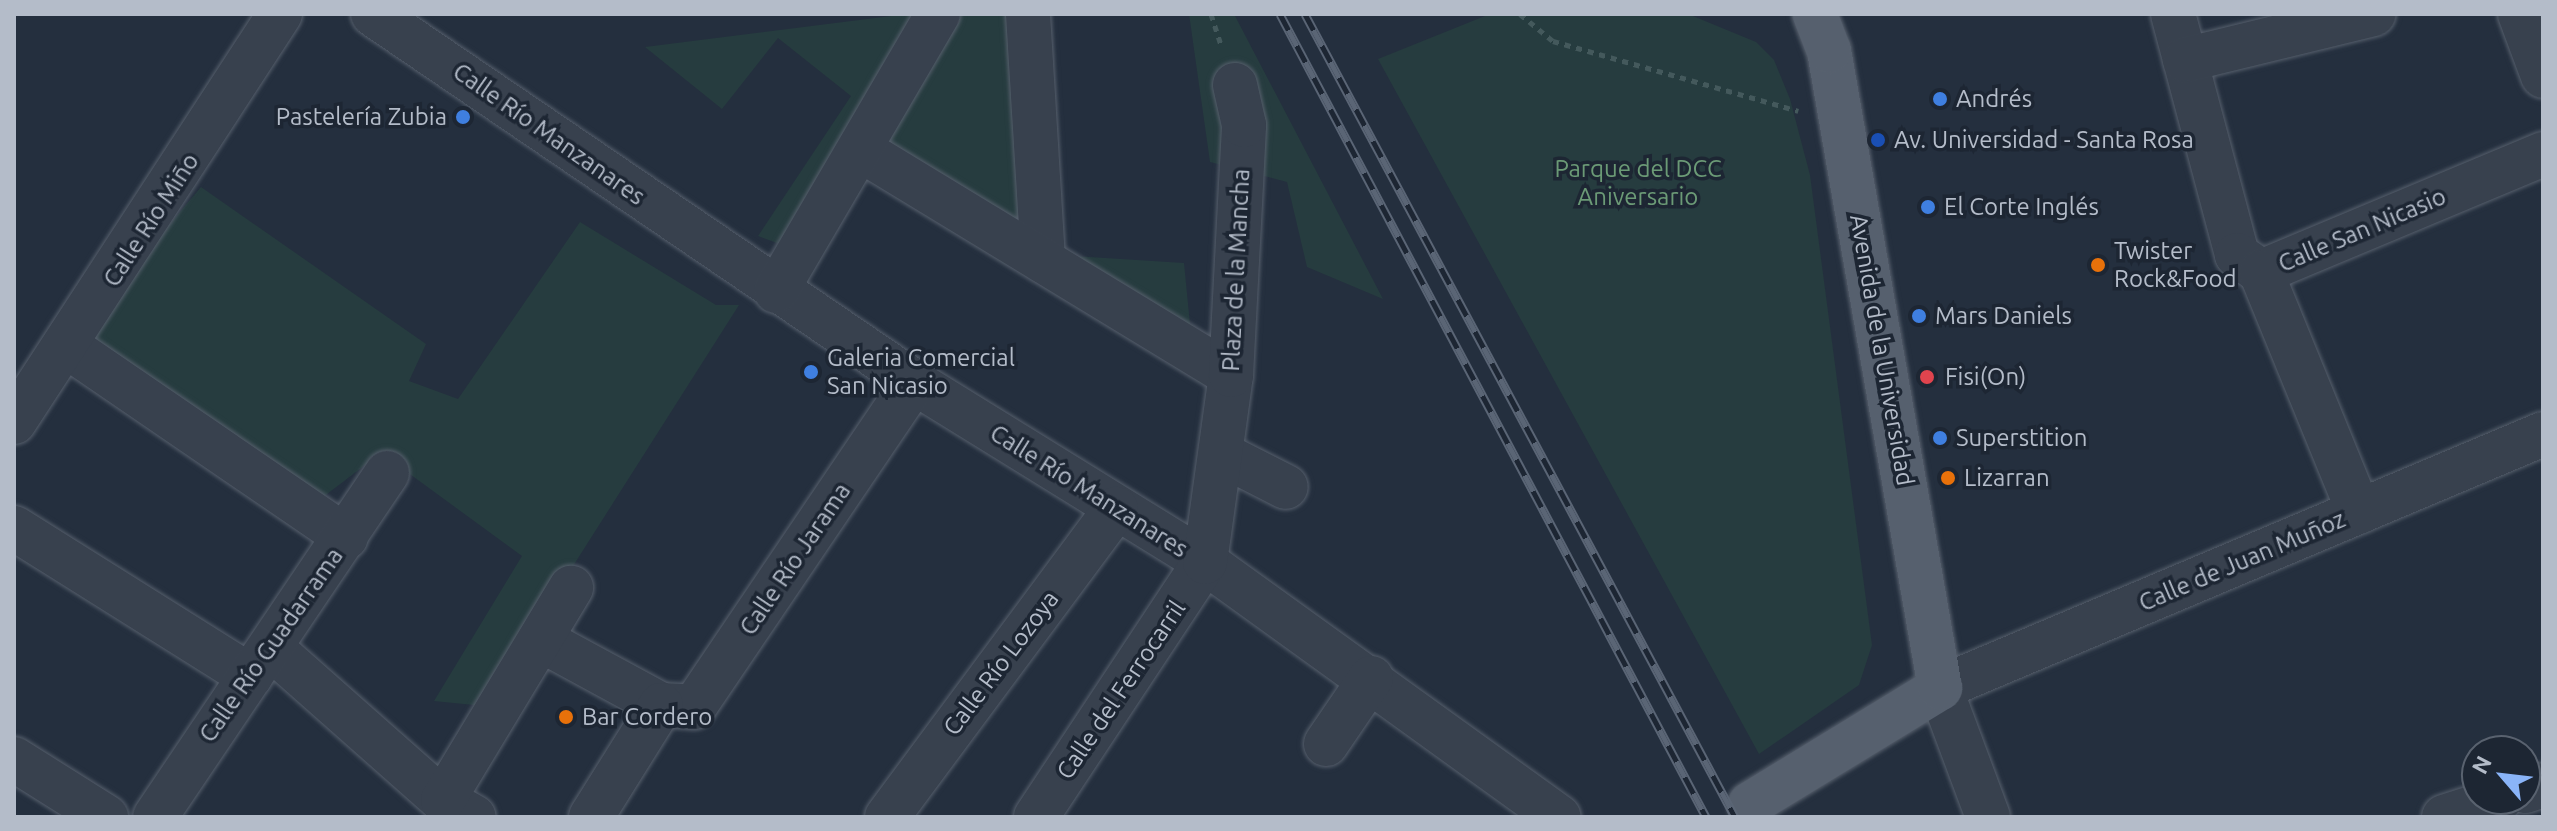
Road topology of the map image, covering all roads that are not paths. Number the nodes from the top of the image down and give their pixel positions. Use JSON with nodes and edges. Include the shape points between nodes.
{"nodes":[{"id":1,"x":280,"y":14,"type":"edge"},
{"id":2,"x":938,"y":14,"type":"edge"},
{"id":3,"x":1028,"y":14,"type":"edge"},
{"id":4,"x":1815,"y":14,"type":"edge"},
{"id":5,"x":2173,"y":14,"type":"edge"},
{"id":6,"x":2373,"y":14,"type":"edge"},
{"id":7,"x":2520,"y":14,"type":"edge"},
{"id":8,"x":402,"y":18,"type":"edge"},
{"id":9,"x":2185,"y":60,"type":"junction"},
{"id":10,"x":2543,"y":76,"type":"edge"},
{"id":11,"x":1235,"y":85,"type":"dead end"},
{"id":12,"x":864,"y":152,"type":"junction"},
{"id":13,"x":2543,"y":154,"type":"edge"},
{"id":14,"x":1043,"y":261,"type":"junction"},
{"id":15,"x":2261,"y":272,"type":"junction"},
{"id":16,"x":776,"y":291,"type":"junction"},
{"id":17,"x":67,"y":346,"type":"junction"},
{"id":18,"x":1231,"y":375,"type":"junction"},
{"id":19,"x":914,"y":382,"type":"junction"},
{"id":20,"x":14,"y":422,"type":"edge"},
{"id":21,"x":2543,"y":434,"type":"edge"},
{"id":22,"x":1225,"y":456,"type":"junction"},
{"id":23,"x":387,"y":473,"type":"dead end"},
{"id":24,"x":1286,"y":487,"type":"dead end"},
{"id":25,"x":1116,"y":509,"type":"junction"},
{"id":26,"x":2359,"y":512,"type":"junction"},
{"id":27,"x":14,"y":528,"type":"edge"},
{"id":28,"x":346,"y":537,"type":"junction"},
{"id":29,"x":1205,"y":562,"type":"junction"},
{"id":30,"x":571,"y":588,"type":"dead end"},
{"id":31,"x":543,"y":641,"type":"junction"},
{"id":32,"x":260,"y":662,"type":"junction"},
{"id":33,"x":1371,"y":678,"type":"junction"},
{"id":34,"x":1940,"y":688,"type":"junction"},
{"id":35,"x":661,"y":705,"type":"junction"},
{"id":36,"x":1326,"y":744,"type":"dead end"},
{"id":37,"x":14,"y":759,"type":"edge"},
{"id":38,"x":1750,"y":804,"type":"dead end"},
{"id":39,"x":458,"y":808,"type":"edge"},
{"id":40,"x":106,"y":817,"type":"edge"},
{"id":41,"x":155,"y":817,"type":"edge"},
{"id":42,"x":591,"y":817,"type":"edge"},
{"id":43,"x":887,"y":817,"type":"edge"},
{"id":44,"x":1036,"y":817,"type":"edge"},
{"id":45,"x":1559,"y":817,"type":"edge"},
{"id":46,"x":1988,"y":817,"type":"edge"}],
"edges":[{"from":1,"to":17,"type":"street","name":"Calle Río Miño"},
{"from":2,"to":12,"type":"street"},
{"from":3,"to":14,"type":"street"},
{"from":4,"to":34,"type":"main road","name":"Avenida de la Universidad","via":[[1838,104]]},
{"from":5,"to":9,"type":"street","name":"Calle San Nicasio"},
{"from":6,"to":9,"type":"street"},
{"from":7,"to":10,"type":"street"},
{"from":8,"to":16,"type":"street","name":"Calle Río Manzanares"},
{"from":9,"to":15,"type":"street","name":"Calle San Nicasio","via":[[2237,255]]},
{"from":11,"to":18,"type":"street","name":"Plaza de la Mancha","via":[[1244,125]]},
{"from":12,"to":14,"type":"street"},
{"from":12,"to":16,"type":"street"},
{"from":13,"to":15,"type":"street","name":"Calle San Nicasio"},
{"from":14,"to":18,"type":"street"},
{"from":15,"to":26,"type":"street"},
{"from":16,"to":19,"type":"street","name":"Calle Río Manzanares"},
{"from":17,"to":20,"type":"street","name":"Calle Río Miño"},
{"from":17,"to":28,"type":"street"},
{"from":18,"to":22,"type":"street","name":"Plaza de la Mancha"},
{"from":19,"to":25,"type":"street","name":"Calle Río Manzanares"},
{"from":19,"to":35,"type":"street","name":"Calle Río Jarama","via":[[694,707]]},
{"from":21,"to":26,"type":"street","name":"Calle de Juan Muñoz"},
{"from":22,"to":24,"type":"street"},
{"from":22,"to":29,"type":"street","name":"Plaza de la Mancha"},
{"from":23,"to":28,"type":"street","name":"Calle Río Guadarrama"},
{"from":25,"to":29,"type":"street","name":"Calle Río Manzanares"},
{"from":25,"to":43,"type":"street","name":"Calle Río Lozoya"},
{"from":26,"to":34,"type":"street","name":"Calle de Juan Muñoz"},
{"from":27,"to":32,"type":"street"},
{"from":28,"to":32,"type":"street","name":"Calle Río Guadarrama"},
{"from":29,"to":33,"type":"street","name":"Calle Río Manzanares"},
{"from":29,"to":44,"type":"street","name":"Calle del Ferrocarril"},
{"from":30,"to":31,"type":"street"},
{"from":31,"to":35,"type":"street"},
{"from":31,"to":39,"type":"street"},
{"from":32,"to":39,"type":"street"},
{"from":32,"to":41,"type":"street","name":"Calle Río Guadarrama"},
{"from":33,"to":36,"type":"street"},
{"from":33,"to":45,"type":"street","name":"Calle Río Manzanares"},
{"from":34,"to":38,"type":"main road"},
{"from":34,"to":46,"type":"street"},
{"from":35,"to":42,"type":"street"},
{"from":37,"to":40,"type":"street"}]}
